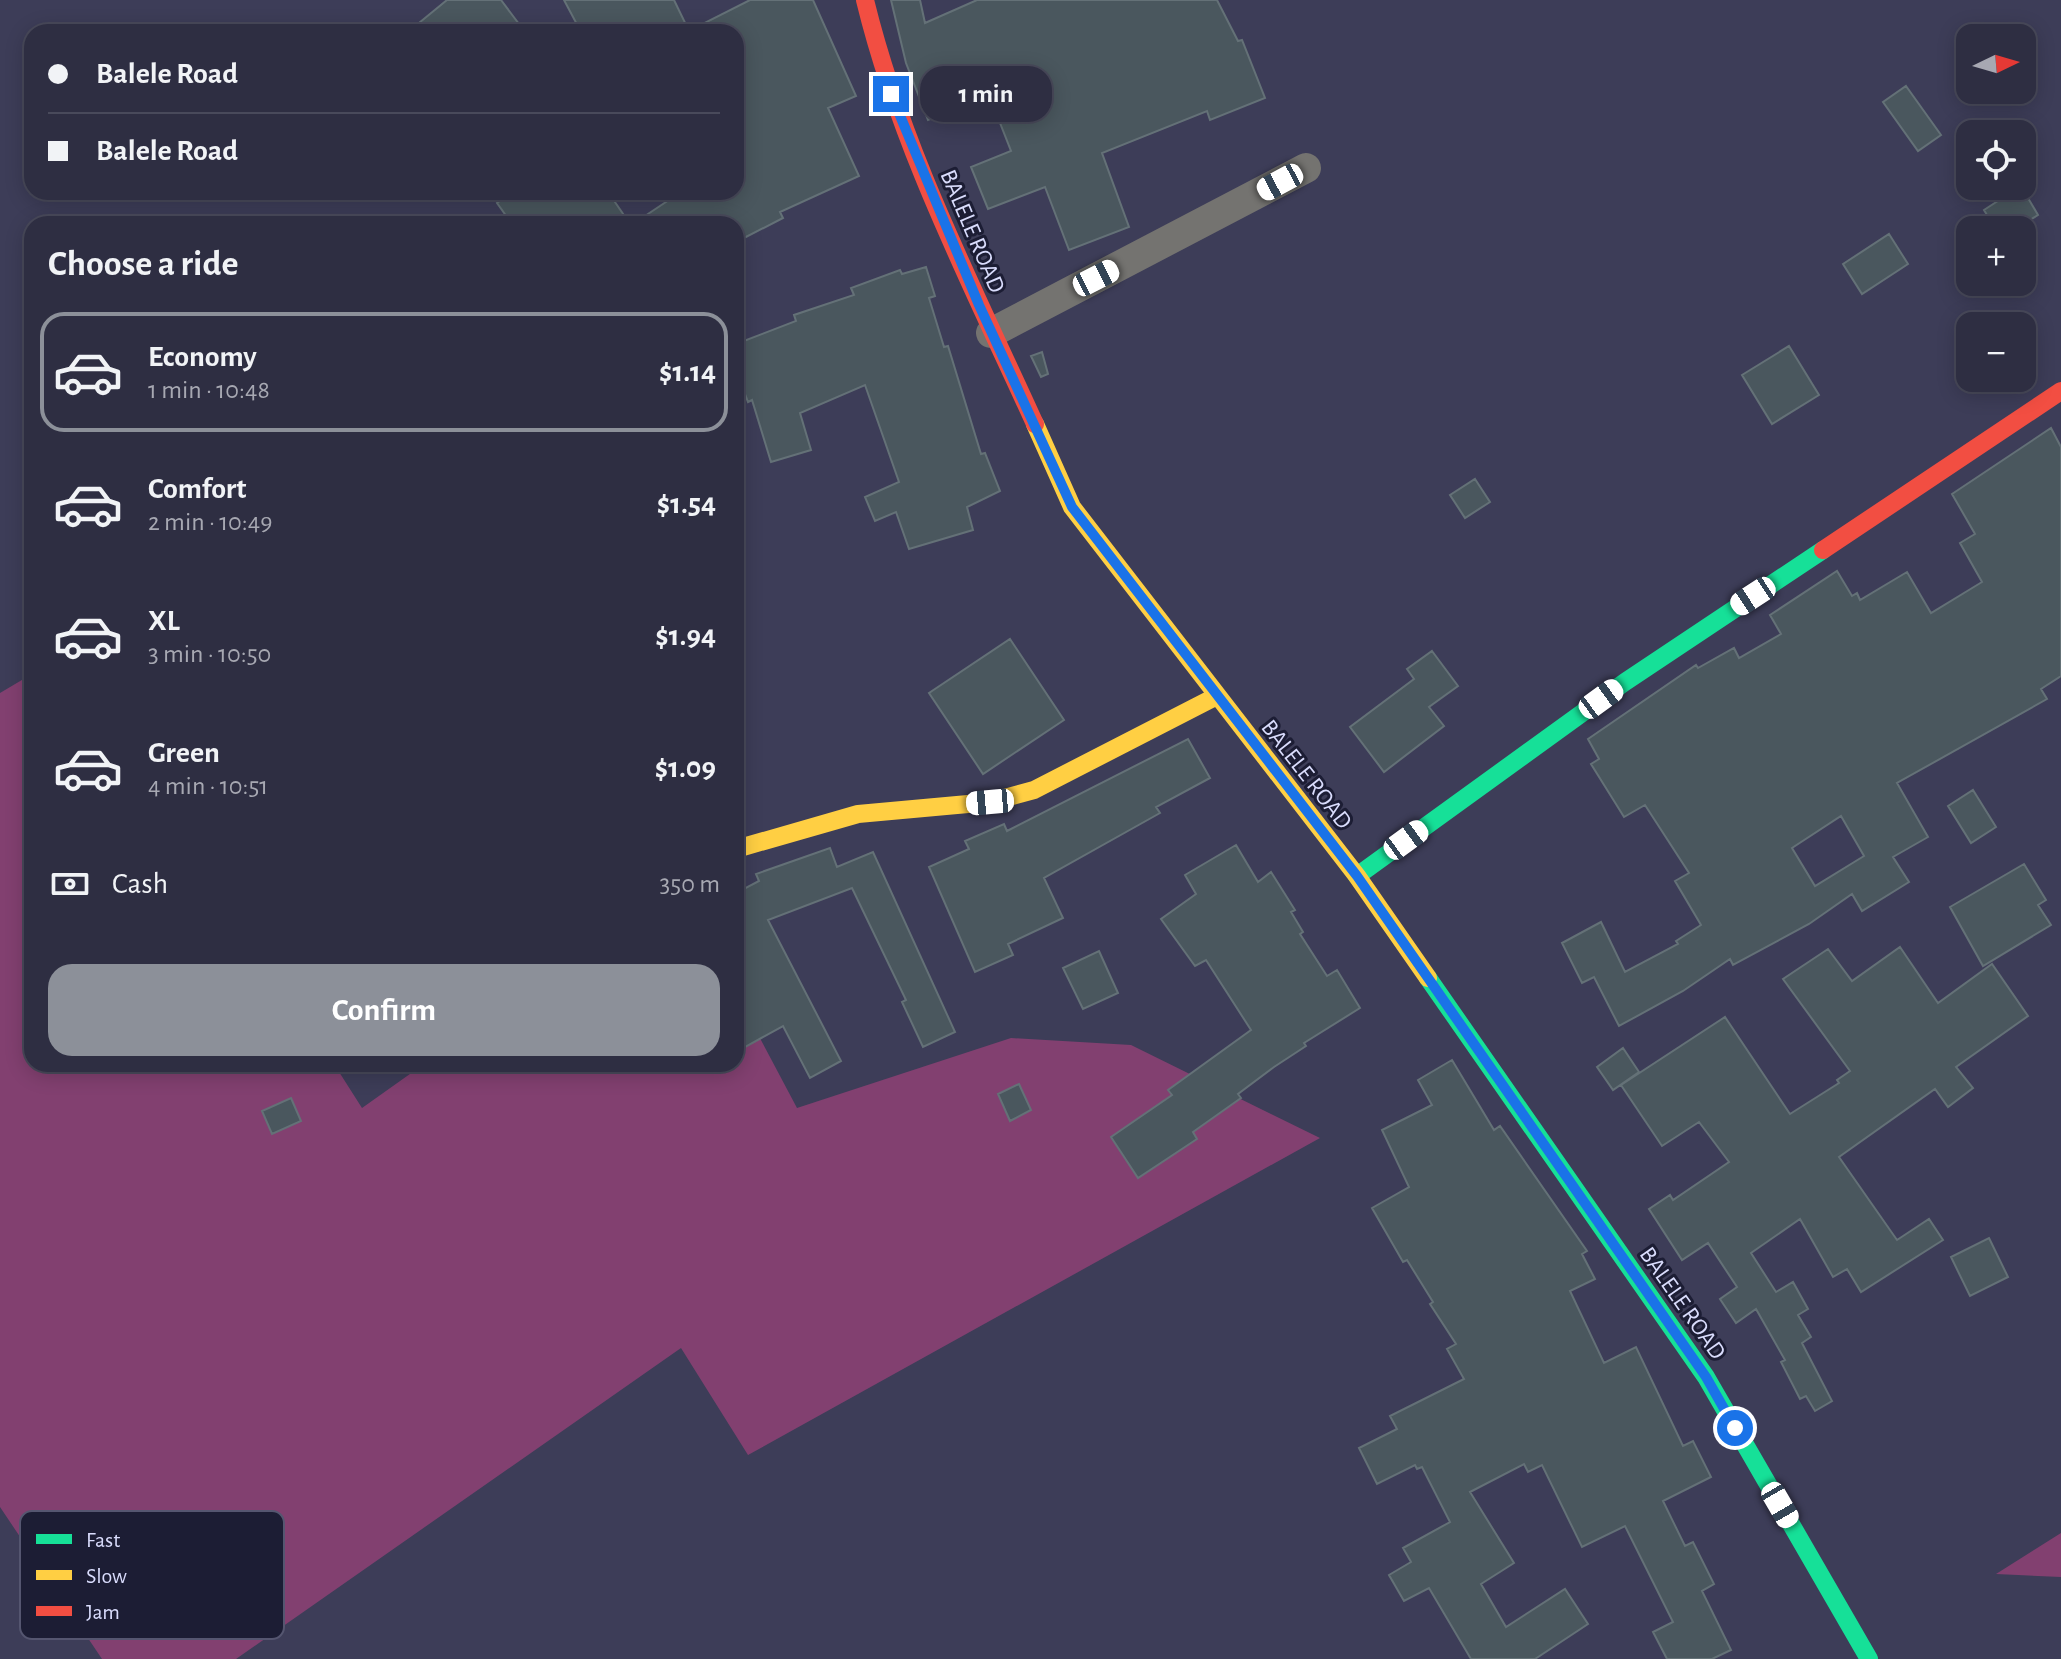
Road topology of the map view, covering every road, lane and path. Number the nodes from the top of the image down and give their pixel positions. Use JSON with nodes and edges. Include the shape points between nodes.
{"nodes":[{"id":1,"x":865,"y":0,"type":"edge"},
{"id":2,"x":1306,"y":168,"type":"dead end"},
{"id":3,"x":991,"y":333,"type":"junction"},
{"id":4,"x":2061,"y":391,"type":"edge"},
{"id":5,"x":1215,"y":697,"type":"junction"},
{"id":6,"x":744,"y":847,"type":"edge"},
{"id":7,"x":1357,"y":876,"type":"junction"},
{"id":8,"x":1869,"y":1659,"type":"edge"}],
"edges":[{"from":1,"to":3,"type":"street","name":"BALELE ROAD","via":[[887,84]]},
{"from":2,"to":3,"type":"street"},
{"from":3,"to":5,"type":"street","name":"BALELE ROAD","via":[[1072,507]]},
{"from":4,"to":7,"type":"street","via":[[1625,682]]},
{"from":5,"to":6,"type":"street","via":[[1034,790],[990,802],[858,814]]},
{"from":5,"to":7,"type":"street","name":"BALELE ROAD"},
{"from":7,"to":8,"type":"street","name":"BALELE ROAD","via":[[1706,1377]]}]}
